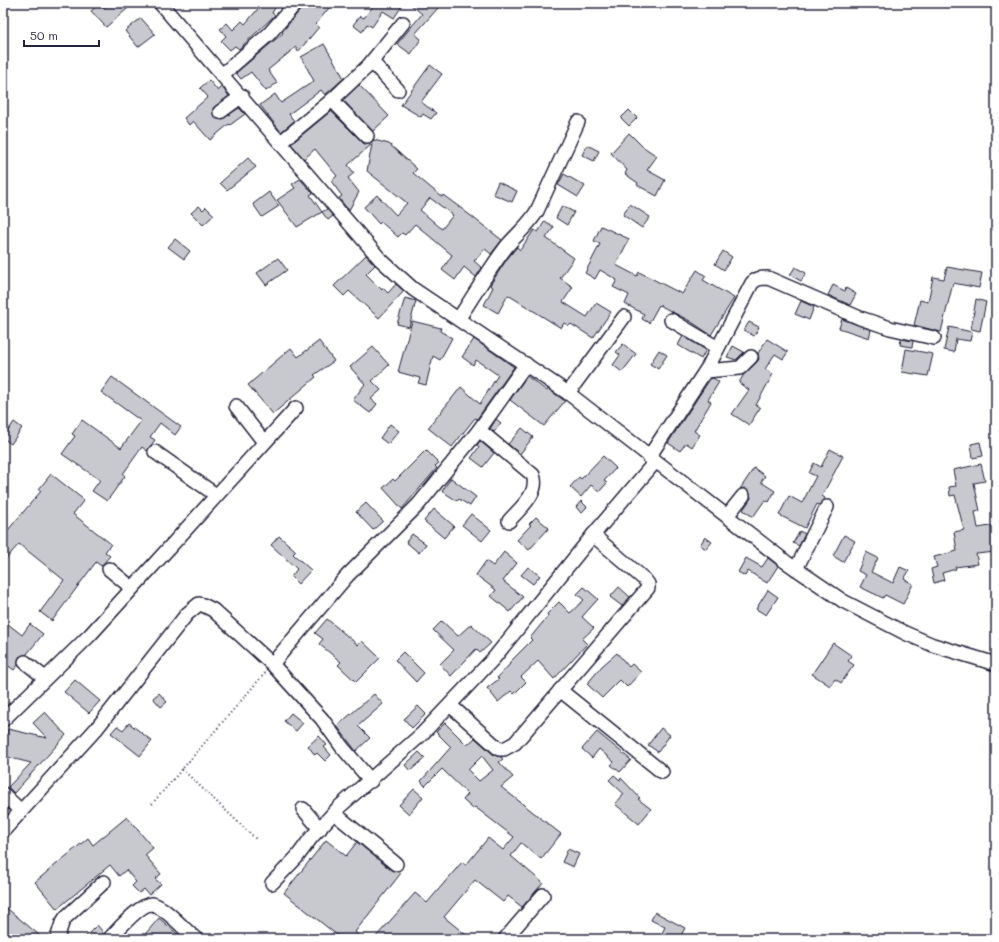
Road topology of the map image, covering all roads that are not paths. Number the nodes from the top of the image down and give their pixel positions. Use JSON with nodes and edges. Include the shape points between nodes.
{"nodes":[{"id":1,"x":160,"y":3,"type":"edge"},
{"id":2,"x":296,"y":3,"type":"edge"},
{"id":3,"x":404,"y":23,"type":"dead end"},
{"id":4,"x":372,"y":62,"type":"junction"},
{"id":5,"x":223,"y":74,"type":"junction"},
{"id":6,"x":398,"y":90,"type":"dead end"},
{"id":7,"x":242,"y":96,"type":"junction"},
{"id":8,"x":332,"y":100,"type":"junction"},
{"id":9,"x":220,"y":112,"type":"dead end"},
{"id":10,"x":578,"y":122,"type":"dead end"},
{"id":11,"x":367,"y":136,"type":"dead end"},
{"id":12,"x":281,"y":142,"type":"junction"},
{"id":13,"x":624,"y":317,"type":"dead end"},
{"id":14,"x":459,"y":318,"type":"junction"},
{"id":15,"x":671,"y":320,"type":"dead end"},
{"id":16,"x":934,"y":338,"type":"dead end"},
{"id":17,"x":718,"y":348,"type":"junction"},
{"id":18,"x":751,"y":357,"type":"dead end"},
{"id":19,"x":526,"y":364,"type":"junction"},
{"id":20,"x":706,"y":371,"type":"junction"},
{"id":21,"x":568,"y":393,"type":"junction"},
{"id":22,"x":236,"y":406,"type":"dead end"},
{"id":23,"x":296,"y":408,"type":"dead end"},
{"id":24,"x":479,"y":430,"type":"junction"},
{"id":25,"x":264,"y":442,"type":"junction"},
{"id":26,"x":155,"y":452,"type":"dead end"},
{"id":27,"x":652,"y":459,"type":"junction"},
{"id":28,"x":216,"y":495,"type":"junction"},
{"id":29,"x":743,"y":496,"type":"dead end"},
{"id":30,"x":828,"y":507,"type":"dead end"},
{"id":31,"x":727,"y":516,"type":"junction"},
{"id":32,"x":509,"y":520,"type":"dead end"},
{"id":33,"x":593,"y":535,"type":"junction"},
{"id":34,"x":108,"y":569,"type":"dead end"},
{"id":35,"x":796,"y":569,"type":"junction"},
{"id":36,"x":132,"y":588,"type":"junction"},
{"id":37,"x":25,"y":662,"type":"dead end"},
{"id":38,"x":272,"y":664,"type":"junction"},
{"id":39,"x":996,"y":664,"type":"edge"},
{"id":40,"x":45,"y":678,"type":"junction"},
{"id":41,"x":560,"y":690,"type":"junction"},
{"id":42,"x":450,"y":705,"type":"junction"},
{"id":43,"x":3,"y":720,"type":"edge"},
{"id":44,"x":662,"y":772,"type":"dead end"},
{"id":45,"x":371,"y":781,"type":"junction"},
{"id":46,"x":3,"y":794,"type":"edge"},
{"id":47,"x":303,"y":809,"type":"dead end"},
{"id":48,"x":21,"y":811,"type":"junction"},
{"id":49,"x":334,"y":813,"type":"junction"},
{"id":50,"x":320,"y":829,"type":"junction"},
{"id":51,"x":3,"y":831,"type":"edge"},
{"id":52,"x":396,"y":864,"type":"dead end"},
{"id":53,"x":104,"y":882,"type":"dead end"},
{"id":54,"x":272,"y":883,"type":"dead end"},
{"id":55,"x":543,"y":895,"type":"dead end"},
{"id":56,"x":57,"y":939,"type":"edge"},
{"id":57,"x":109,"y":939,"type":"edge"},
{"id":58,"x":196,"y":939,"type":"edge"},
{"id":59,"x":504,"y":939,"type":"edge"}],
"edges":[{"from":1,"to":5,"type":"street"},
{"from":2,"to":5,"type":"street","via":[[269,34]]},
{"from":3,"to":4,"type":"street"},
{"from":4,"to":6,"type":"street"},
{"from":4,"to":8,"type":"street"},
{"from":5,"to":7,"type":"street"},
{"from":7,"to":9,"type":"street"},
{"from":7,"to":12,"type":"street"},
{"from":8,"to":11,"type":"street"},
{"from":8,"to":12,"type":"street"},
{"from":10,"to":14,"type":"street","via":[[530,223],[497,259]]},
{"from":12,"to":14,"type":"street","via":[[380,259],[413,289]]},
{"from":13,"to":21,"type":"street"},
{"from":14,"to":19,"type":"street"},
{"from":15,"to":17,"type":"street"},
{"from":16,"to":17,"type":"street","via":[[860,318],[768,278],[761,278],[752,283]]},
{"from":17,"to":20,"type":"street"},
{"from":18,"to":20,"type":"street","via":[[740,368]]},
{"from":19,"to":21,"type":"street"},
{"from":19,"to":24,"type":"street"},
{"from":20,"to":27,"type":"street"},
{"from":21,"to":27,"type":"street"},
{"from":22,"to":25,"type":"street"},
{"from":23,"to":25,"type":"street"},
{"from":24,"to":32,"type":"street","via":[[533,475],[536,481],[534,491]]},
{"from":24,"to":38,"type":"street","via":[[418,506],[347,576]]},
{"from":25,"to":28,"type":"street"},
{"from":26,"to":28,"type":"street"},
{"from":27,"to":31,"type":"street"},
{"from":27,"to":33,"type":"street"},
{"from":28,"to":36,"type":"street"},
{"from":29,"to":31,"type":"street"},
{"from":30,"to":35,"type":"street"},
{"from":31,"to":35,"type":"street"},
{"from":33,"to":41,"type":"street","via":[[645,580],[648,587]]},
{"from":33,"to":42,"type":"street","via":[[494,658]]},
{"from":34,"to":36,"type":"street"},
{"from":35,"to":39,"type":"street","via":[[843,601],[904,633],[933,645]]},
{"from":36,"to":40,"type":"street","via":[[90,635]]},
{"from":37,"to":40,"type":"street"},
{"from":38,"to":45,"type":"street","via":[[322,719]]},
{"from":38,"to":48,"type":"street","via":[[213,610],[199,604],[182,620],[97,728]]},
{"from":40,"to":43,"type":"street"},
{"from":41,"to":42,"type":"street","via":[[515,743],[504,749],[499,749]]},
{"from":41,"to":44,"type":"street"},
{"from":42,"to":45,"type":"street"},
{"from":45,"to":49,"type":"street"},
{"from":46,"to":48,"type":"street"},
{"from":47,"to":50,"type":"street"},
{"from":48,"to":51,"type":"street"},
{"from":49,"to":50,"type":"street"},
{"from":49,"to":52,"type":"street"},
{"from":50,"to":54,"type":"street"},
{"from":53,"to":56,"type":"street","via":[[66,916]]},
{"from":55,"to":59,"type":"street"},
{"from":57,"to":58,"type":"street","via":[[140,909],[152,904]]}]}
